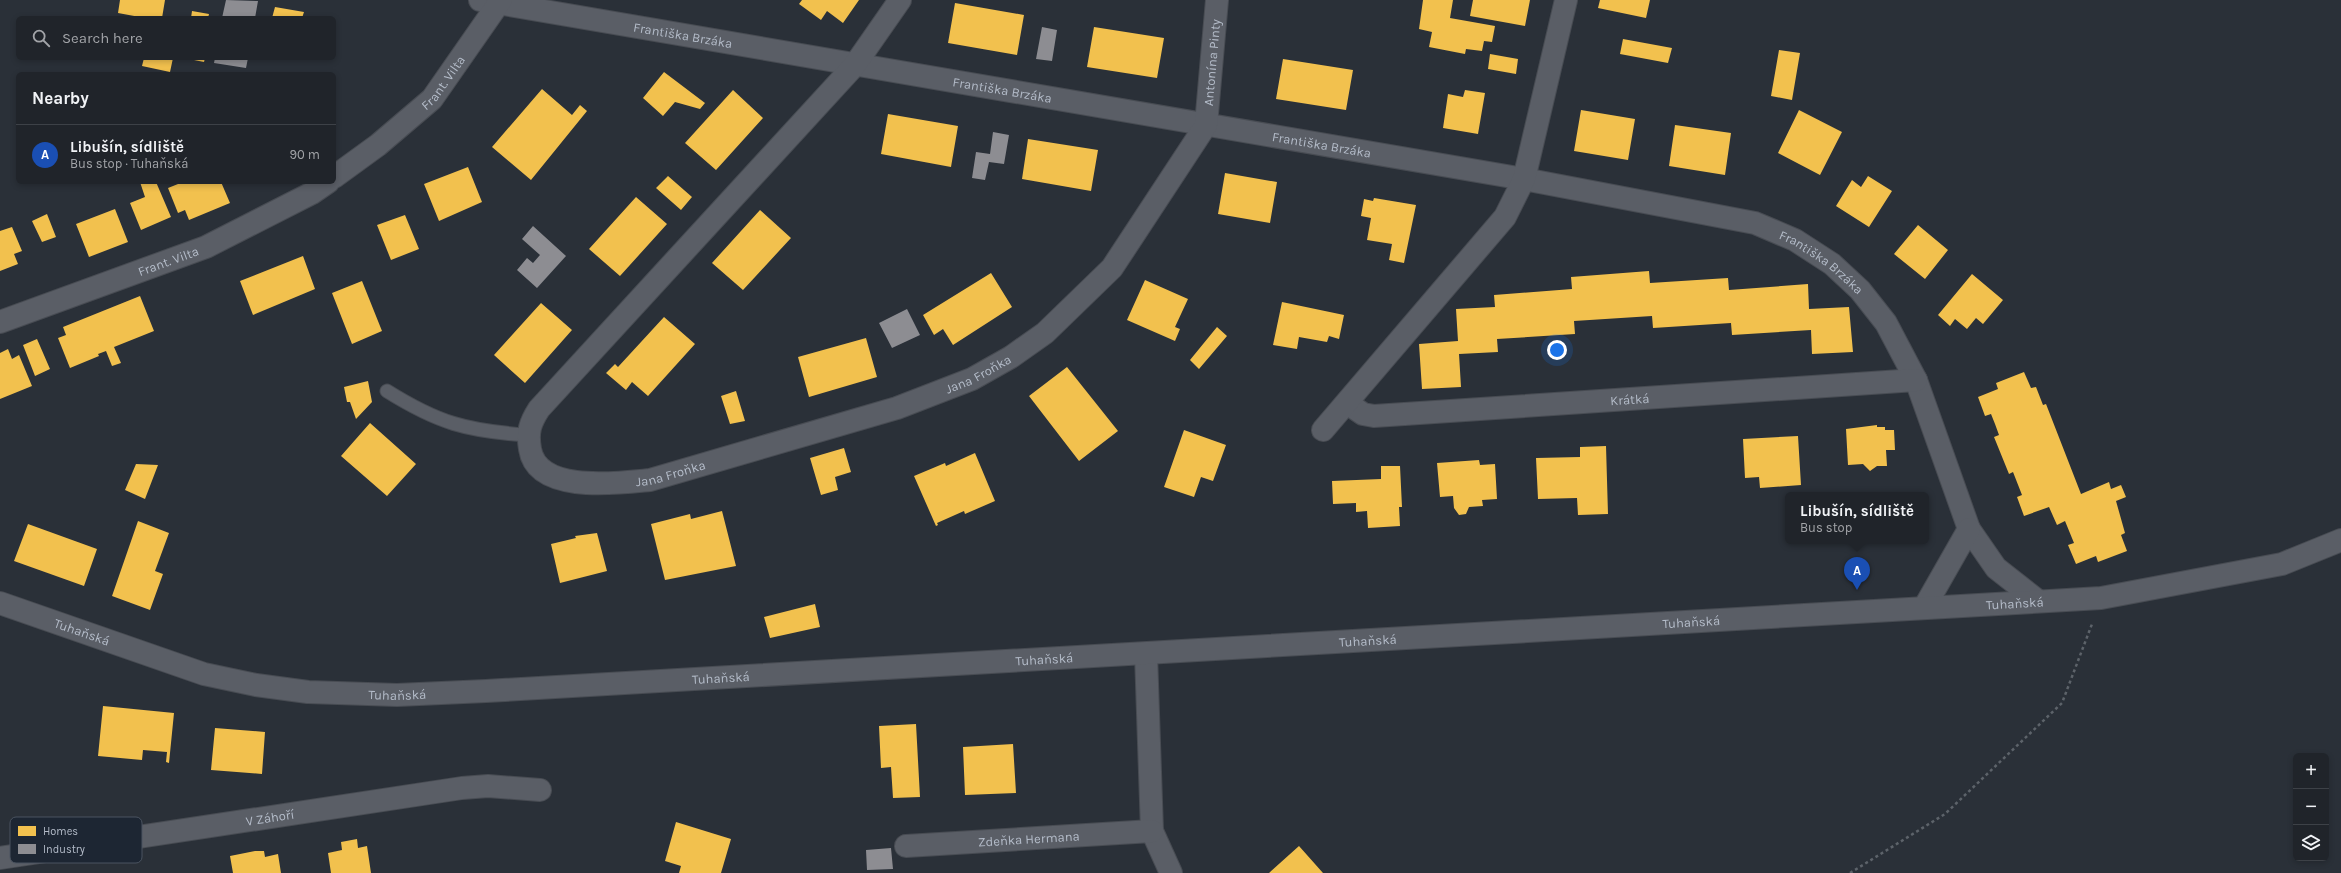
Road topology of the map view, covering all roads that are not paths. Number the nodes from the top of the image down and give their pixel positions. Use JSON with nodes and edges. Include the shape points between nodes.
{"nodes":[{"id":1,"x":900,"y":0,"type":"edge"},
{"id":2,"x":1217,"y":0,"type":"edge"},
{"id":3,"x":1566,"y":0,"type":"edge"},
{"id":4,"x":493,"y":1,"type":"edge"},
{"id":5,"x":854,"y":66,"type":"junction"},
{"id":6,"x":1206,"y":125,"type":"junction"},
{"id":7,"x":336,"y":176,"type":"edge"},
{"id":8,"x":1524,"y":179,"type":"junction"},
{"id":9,"x":325,"y":184,"type":"edge"},
{"id":10,"x":0,"y":322,"type":"edge"},
{"id":11,"x":1916,"y":380,"type":"junction"},
{"id":12,"x":387,"y":391,"type":"dead end"},
{"id":13,"x":1347,"y":403,"type":"junction"},
{"id":14,"x":1323,"y":430,"type":"dead end"},
{"id":15,"x":527,"y":435,"type":"junction"},
{"id":16,"x":1969,"y":529,"type":"junction"},
{"id":17,"x":2341,"y":540,"type":"edge"},
{"id":18,"x":2038,"y":601,"type":"junction"},
{"id":19,"x":0,"y":603,"type":"edge"},
{"id":20,"x":1924,"y":608,"type":"junction"},
{"id":21,"x":1146,"y":654,"type":"junction"},
{"id":22,"x":540,"y":790,"type":"dead end"},
{"id":23,"x":1152,"y":831,"type":"junction"},
{"id":24,"x":142,"y":836,"type":"edge"},
{"id":25,"x":906,"y":846,"type":"dead end"},
{"id":26,"x":10,"y":856,"type":"edge"},
{"id":27,"x":0,"y":858,"type":"edge"},
{"id":28,"x":1171,"y":873,"type":"edge"}],
"edges":[{"from":1,"to":5,"type":"street"},
{"from":2,"to":6,"type":"street","name":"Antonína Pinty"},
{"from":3,"to":8,"type":"street"},
{"from":4,"to":5,"type":"street","name":"Františka Brzáka"},
{"from":4,"to":7,"type":"street","name":"Frant. Vilta","via":[[432,99]]},
{"from":5,"to":6,"type":"street","name":"Františka Brzáka"},
{"from":5,"to":15,"type":"street","via":[[539,409]]},
{"from":6,"to":8,"type":"street","name":"Františka Brzáka"},
{"from":6,"to":15,"type":"street","name":"Jana Froňka","via":[[1112,268],[1045,333],[1011,357],[972,379],[897,408],[650,480],[613,484],[569,482],[543,472],[530,455]]},
{"from":8,"to":11,"type":"street","name":"Františka Brzáka","via":[[1755,222],[1795,240],[1832,264],[1860,290],[1886,323]]},
{"from":8,"to":13,"type":"street","via":[[1505,217]]},
{"from":9,"to":10,"type":"street","name":"Frant. Vilta","via":[[206,247]]},
{"from":11,"to":13,"type":"street","name":"Krátká","via":[[1374,416],[1363,414]]},
{"from":11,"to":16,"type":"street","name":"Františka Brzáka"},
{"from":12,"to":15,"type":"lane","via":[[419,411],[453,425],[490,433]]},
{"from":13,"to":14,"type":"street"},
{"from":16,"to":18,"type":"street","name":"Františka Brzáka","via":[[1996,568]]},
{"from":16,"to":20,"type":"street"},
{"from":17,"to":18,"type":"street","name":"Tuhaňská","via":[[2282,564],[2101,598]]},
{"from":18,"to":20,"type":"street","name":"Tuhaňská"},
{"from":19,"to":21,"type":"street","name":"Tuhaňská","via":[[204,674],[308,692],[396,695],[486,691]]},
{"from":20,"to":21,"type":"street","name":"Tuhaňská"},
{"from":21,"to":23,"type":"street"},
{"from":22,"to":24,"type":"street","name":"V Záhoří","via":[[488,786],[462,788]]},
{"from":23,"to":25,"type":"street","name":"Zdeňka Hermana"},
{"from":23,"to":28,"type":"street"},
{"from":26,"to":27,"type":"street","name":"V Záhoří"}]}
